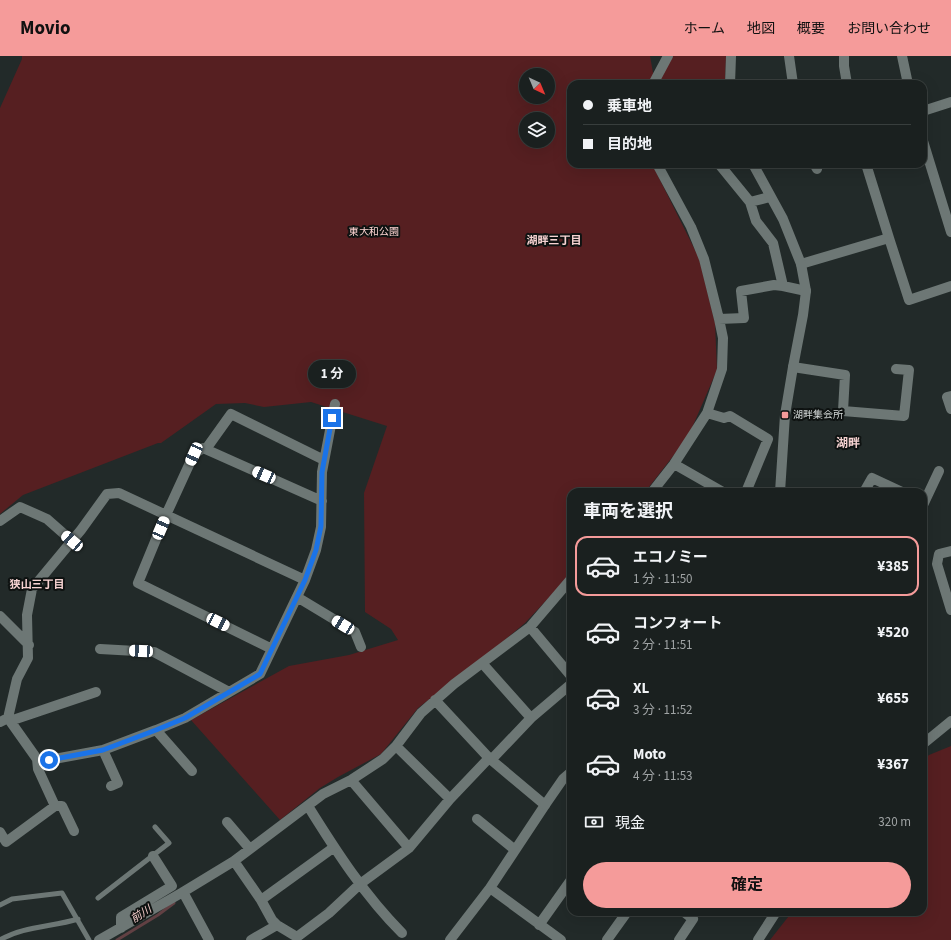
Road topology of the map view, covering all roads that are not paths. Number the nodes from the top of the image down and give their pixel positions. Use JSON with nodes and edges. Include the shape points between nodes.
{"nodes":[{"id":1,"x":668,"y":56,"type":"edge"},
{"id":2,"x":731,"y":56,"type":"edge"},
{"id":3,"x":789,"y":56,"type":"edge"},
{"id":4,"x":844,"y":56,"type":"edge"},
{"id":5,"x":902,"y":56,"type":"edge"},
{"id":6,"x":655,"y":80,"type":"edge"},
{"id":7,"x":730,"y":80,"type":"edge"},
{"id":8,"x":792,"y":80,"type":"edge"},
{"id":9,"x":846,"y":80,"type":"edge"},
{"id":10,"x":907,"y":80,"type":"edge"},
{"id":11,"x":951,"y":102,"type":"edge"},
{"id":12,"x":927,"y":110,"type":"edge"},
{"id":13,"x":927,"y":154,"type":"edge"},
{"id":14,"x":659,"y":168,"type":"edge"},
{"id":15,"x":722,"y":168,"type":"edge"},
{"id":16,"x":755,"y":168,"type":"edge"},
{"id":17,"x":867,"y":168,"type":"edge"},
{"id":18,"x":770,"y":197,"type":"junction"},
{"id":19,"x":750,"y":202,"type":"junction"},
{"id":20,"x":951,"y":232,"type":"edge"},
{"id":21,"x":889,"y":238,"type":"junction"},
{"id":22,"x":801,"y":264,"type":"junction"},
{"id":23,"x":783,"y":286,"type":"junction"},
{"id":24,"x":951,"y":286,"type":"edge"},
{"id":25,"x":806,"y":291,"type":"junction"},
{"id":26,"x":719,"y":319,"type":"junction"},
{"id":27,"x":792,"y":367,"type":"junction"},
{"id":28,"x":896,"y":369,"type":"dead end"},
{"id":29,"x":951,"y":396,"type":"edge"},
{"id":30,"x":335,"y":404,"type":"dead end"},
{"id":31,"x":951,"y":409,"type":"edge"},
{"id":32,"x":707,"y":413,"type":"junction"},
{"id":33,"x":206,"y":449,"type":"junction"},
{"id":34,"x":324,"y":460,"type":"junction"},
{"id":35,"x":674,"y":464,"type":"junction"},
{"id":36,"x":939,"y":471,"type":"dead end"},
{"id":37,"x":655,"y":488,"type":"edge"},
{"id":38,"x":716,"y":488,"type":"edge"},
{"id":39,"x":748,"y":488,"type":"edge"},
{"id":40,"x":780,"y":488,"type":"edge"},
{"id":41,"x":866,"y":488,"type":"edge"},
{"id":42,"x":893,"y":488,"type":"edge"},
{"id":43,"x":927,"y":495,"type":"edge"},
{"id":44,"x":322,"y":500,"type":"junction"},
{"id":45,"x":166,"y":515,"type":"junction"},
{"id":46,"x":0,"y":521,"type":"edge"},
{"id":47,"x":72,"y":541,"type":"junction"},
{"id":48,"x":951,"y":551,"type":"edge"},
{"id":49,"x":305,"y":580,"type":"junction"},
{"id":50,"x":567,"y":586,"type":"edge"},
{"id":51,"x":296,"y":597,"type":"junction"},
{"id":52,"x":951,"y":610,"type":"edge"},
{"id":53,"x":0,"y":616,"type":"edge"},
{"id":54,"x":530,"y":628,"type":"junction"},
{"id":55,"x":28,"y":645,"type":"junction"},
{"id":56,"x":361,"y":647,"type":"dead end"},
{"id":57,"x":100,"y":649,"type":"dead end"},
{"id":58,"x":272,"y":649,"type":"junction"},
{"id":59,"x":482,"y":663,"type":"junction"},
{"id":60,"x":567,"y":671,"type":"edge"},
{"id":61,"x":567,"y":687,"type":"edge"},
{"id":62,"x":96,"y":692,"type":"dead end"},
{"id":63,"x":229,"y":692,"type":"junction"},
{"id":64,"x":435,"y":700,"type":"junction"},
{"id":65,"x":531,"y":718,"type":"junction"},
{"id":66,"x":6,"y":720,"type":"edge"},
{"id":67,"x":951,"y":721,"type":"edge"},
{"id":68,"x":156,"y":730,"type":"junction"},
{"id":69,"x":927,"y":738,"type":"edge"},
{"id":70,"x":396,"y":746,"type":"junction"},
{"id":71,"x":103,"y":750,"type":"junction"},
{"id":72,"x":37,"y":759,"type":"junction"},
{"id":73,"x":490,"y":759,"type":"junction"},
{"id":74,"x":192,"y":771,"type":"dead end"},
{"id":75,"x":567,"y":776,"type":"edge"},
{"id":76,"x":351,"y":780,"type":"junction"},
{"id":77,"x":111,"y":786,"type":"dead end"},
{"id":78,"x":450,"y":799,"type":"junction"},
{"id":79,"x":545,"y":805,"type":"junction"},
{"id":80,"x":55,"y":806,"type":"junction"},
{"id":81,"x":308,"y":806,"type":"junction"},
{"id":82,"x":478,"y":819,"type":"dead end"},
{"id":83,"x":227,"y":822,"type":"dead end"},
{"id":84,"x":155,"y":826,"type":"dead end"},
{"id":85,"x":74,"y":831,"type":"dead end"},
{"id":86,"x":0,"y":832,"type":"edge"},
{"id":87,"x":334,"y":848,"type":"junction"},
{"id":88,"x":409,"y":848,"type":"junction"},
{"id":89,"x":250,"y":849,"type":"junction"},
{"id":90,"x":515,"y":850,"type":"junction"},
{"id":91,"x":153,"y":856,"type":"junction"},
{"id":92,"x":234,"y":861,"type":"junction"},
{"id":93,"x":360,"y":884,"type":"junction"},
{"id":94,"x":567,"y":886,"type":"edge"},
{"id":95,"x":490,"y":888,"type":"junction"},
{"id":96,"x":184,"y":892,"type":"junction"},
{"id":97,"x":98,"y":898,"type":"dead end"},
{"id":98,"x":260,"y":900,"type":"junction"},
{"id":99,"x":0,"y":905,"type":"edge"},
{"id":100,"x":624,"y":916,"type":"edge"},
{"id":101,"x":689,"y":916,"type":"edge"},
{"id":102,"x":773,"y":916,"type":"edge"},
{"id":103,"x":78,"y":919,"type":"junction"},
{"id":104,"x":277,"y":925,"type":"junction"},
{"id":105,"x":539,"y":925,"type":"junction"},
{"id":106,"x":121,"y":928,"type":"junction"},
{"id":107,"x":402,"y":934,"type":"dead end"},
{"id":108,"x":300,"y":938,"type":"edge"},
{"id":109,"x":0,"y":939,"type":"edge"},
{"id":110,"x":89,"y":940,"type":"edge"},
{"id":111,"x":99,"y":940,"type":"edge"},
{"id":112,"x":209,"y":940,"type":"edge"},
{"id":113,"x":251,"y":940,"type":"edge"},
{"id":114,"x":450,"y":940,"type":"edge"},
{"id":115,"x":561,"y":940,"type":"edge"},
{"id":116,"x":607,"y":940,"type":"edge"},
{"id":117,"x":679,"y":940,"type":"edge"},
{"id":118,"x":758,"y":940,"type":"edge"}],
"edges":[{"from":1,"to":6,"type":"street"},
{"from":2,"to":7,"type":"street"},
{"from":3,"to":8,"type":"street"},
{"from":4,"to":9,"type":"street"},
{"from":5,"to":10,"type":"street"},
{"from":11,"to":12,"type":"street"},
{"from":13,"to":20,"type":"street"},
{"from":14,"to":26,"type":"street","via":[[691,227],[704,259]]},
{"from":15,"to":19,"type":"street"},
{"from":16,"to":18,"type":"street"},
{"from":17,"to":21,"type":"street"},
{"from":18,"to":19,"type":"street"},
{"from":18,"to":22,"type":"street","via":[[783,219]]},
{"from":19,"to":23,"type":"street","via":[[756,221],[773,243]]},
{"from":21,"to":22,"type":"street"},
{"from":21,"to":24,"type":"street","via":[[909,300]]},
{"from":22,"to":25,"type":"street"},
{"from":23,"to":25,"type":"street"},
{"from":23,"to":26,"type":"street","via":[[774,285],[742,291],[744,318]]},
{"from":25,"to":27,"type":"street"},
{"from":26,"to":32,"type":"street","via":[[723,338],[722,369]]},
{"from":27,"to":28,"type":"street","via":[[845,375],[842,411],[904,416],[909,370]]},
{"from":27,"to":40,"type":"street","via":[[785,415]]},
{"from":29,"to":31,"type":"street","via":[[947,397]]},
{"from":30,"to":34,"type":"street"},
{"from":32,"to":35,"type":"street"},
{"from":32,"to":39,"type":"street","via":[[724,418],[730,416],[768,439]]},
{"from":33,"to":34,"type":"street","via":[[230,414]]},
{"from":33,"to":44,"type":"street"},
{"from":33,"to":45,"type":"street","via":[[203,448],[194,454]]},
{"from":34,"to":44,"type":"street"},
{"from":35,"to":37,"type":"street"},
{"from":35,"to":38,"type":"street"},
{"from":36,"to":43,"type":"street"},
{"from":41,"to":42,"type":"street","via":[[872,478]]},
{"from":44,"to":49,"type":"street","via":[[320,534]]},
{"from":45,"to":47,"type":"street","via":[[119,493],[107,494]]},
{"from":45,"to":49,"type":"street"},
{"from":45,"to":58,"type":"street","via":[[138,583]]},
{"from":46,"to":47,"type":"street","via":[[20,507],[47,519]]},
{"from":47,"to":55,"type":"street","via":[[32,589],[27,615]]},
{"from":48,"to":52,"type":"street","via":[[939,554],[937,564]]},
{"from":49,"to":51,"type":"street"},
{"from":50,"to":54,"type":"street"},
{"from":51,"to":56,"type":"street","via":[[355,632]]},
{"from":51,"to":58,"type":"street"},
{"from":53,"to":55,"type":"street"},
{"from":54,"to":59,"type":"street"},
{"from":54,"to":60,"type":"street"},
{"from":55,"to":66,"type":"street","via":[[28,658],[17,679]]},
{"from":57,"to":63,"type":"street","via":[[154,652]]},
{"from":58,"to":63,"type":"street","via":[[260,674]]},
{"from":59,"to":64,"type":"street"},
{"from":59,"to":65,"type":"street"},
{"from":61,"to":65,"type":"street"},
{"from":62,"to":66,"type":"street"},
{"from":63,"to":68,"type":"street","via":[[185,718]]},
{"from":64,"to":70,"type":"street","via":[[421,713]]},
{"from":64,"to":73,"type":"street"},
{"from":65,"to":73,"type":"street"},
{"from":66,"to":72,"type":"street"},
{"from":67,"to":69,"type":"street"},
{"from":68,"to":71,"type":"street"},
{"from":68,"to":74,"type":"street"},
{"from":70,"to":76,"type":"street","via":[[383,759]]},
{"from":70,"to":78,"type":"street"},
{"from":71,"to":72,"type":"street"},
{"from":71,"to":77,"type":"street","via":[[118,783]]},
{"from":72,"to":80,"type":"street","via":[[38,770]]},
{"from":73,"to":78,"type":"street"},
{"from":73,"to":79,"type":"street"},
{"from":75,"to":79,"type":"street"},
{"from":76,"to":81,"type":"street","via":[[323,794]]},
{"from":76,"to":88,"type":"street"},
{"from":78,"to":88,"type":"street"},
{"from":79,"to":90,"type":"street"},
{"from":80,"to":85,"type":"street","via":[[62,806]]},
{"from":80,"to":86,"type":"street","via":[[6,842]]},
{"from":81,"to":87,"type":"street"},
{"from":81,"to":89,"type":"street"},
{"from":82,"to":90,"type":"street"},
{"from":83,"to":89,"type":"street"},
{"from":84,"to":91,"type":"lane","via":[[169,843]]},
{"from":87,"to":93,"type":"street"},
{"from":87,"to":98,"type":"street"},
{"from":88,"to":93,"type":"street"},
{"from":89,"to":92,"type":"street"},
{"from":90,"to":95,"type":"street"},
{"from":91,"to":97,"type":"lane"},
{"from":91,"to":106,"type":"street","via":[[172,886],[121,917]]},
{"from":92,"to":96,"type":"street"},
{"from":92,"to":98,"type":"street"},
{"from":93,"to":107,"type":"street"},
{"from":93,"to":108,"type":"street"},
{"from":94,"to":105,"type":"street"},
{"from":95,"to":105,"type":"street"},
{"from":95,"to":114,"type":"street"},
{"from":96,"to":106,"type":"street"},
{"from":96,"to":112,"type":"street"},
{"from":98,"to":104,"type":"street"},
{"from":99,"to":103,"type":"lane","via":[[12,899],[62,893]]},
{"from":100,"to":116,"type":"street"},
{"from":101,"to":117,"type":"street","via":[[693,919]]},
{"from":102,"to":118,"type":"street"},
{"from":103,"to":109,"type":"lane","via":[[17,932]]},
{"from":103,"to":110,"type":"lane"},
{"from":104,"to":108,"type":"street"},
{"from":104,"to":113,"type":"street"},
{"from":105,"to":115,"type":"street"},
{"from":106,"to":111,"type":"street"}]}
